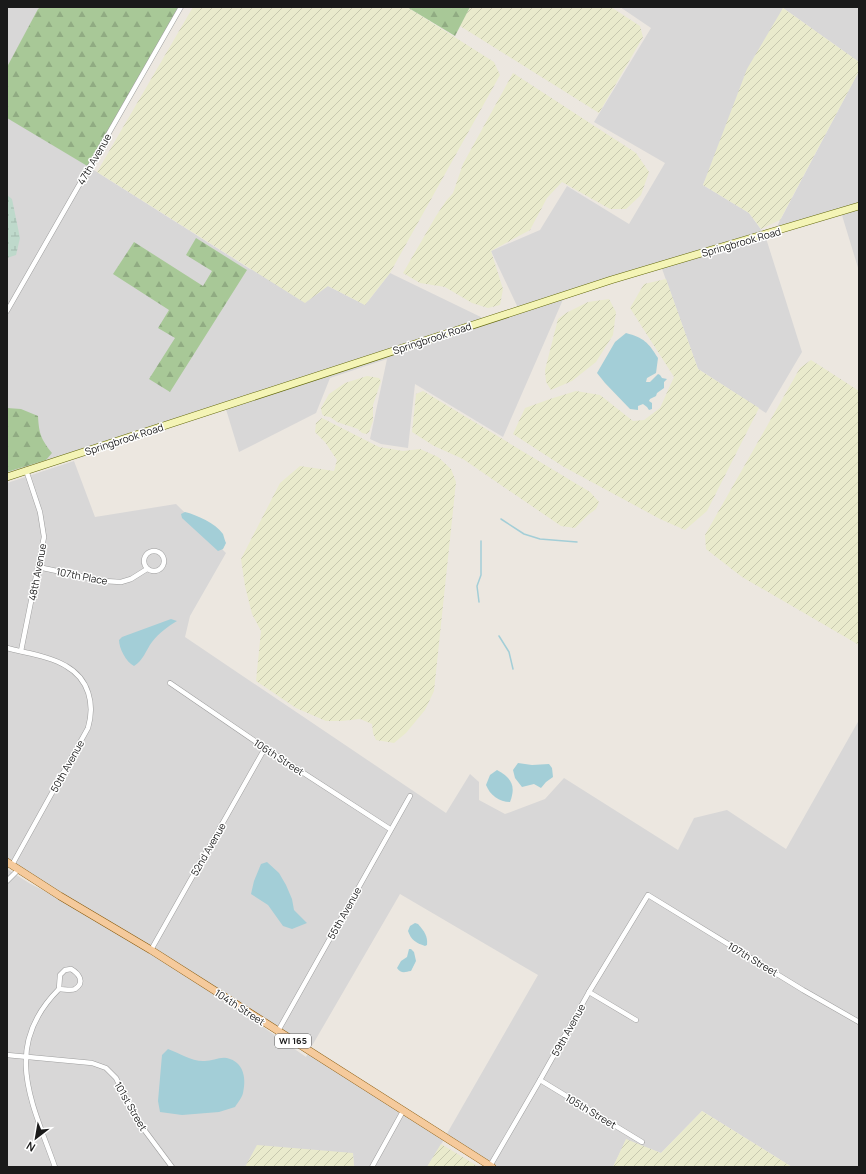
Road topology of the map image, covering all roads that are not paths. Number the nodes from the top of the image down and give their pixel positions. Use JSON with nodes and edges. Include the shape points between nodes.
{"nodes":[{"id":1,"x":181,"y":7,"type":"edge"},
{"id":2,"x":859,"y":206,"type":"edge"},
{"id":3,"x":7,"y":311,"type":"edge"},
{"id":4,"x":26,"y":470,"type":"junction"},
{"id":5,"x":7,"y":477,"type":"edge"},
{"id":6,"x":38,"y":567,"type":"junction"},
{"id":7,"x":147,"y":569,"type":"junction"},
{"id":8,"x":7,"y":648,"type":"edge"},
{"id":9,"x":21,"y":651,"type":"junction"},
{"id":10,"x":170,"y":683,"type":"dead end"},
{"id":11,"x":265,"y":748,"type":"junction"},
{"id":12,"x":410,"y":796,"type":"dead end"},
{"id":13,"x":390,"y":829,"type":"junction"},
{"id":14,"x":9,"y":864,"type":"edge"},
{"id":15,"x":18,"y":870,"type":"junction"},
{"id":16,"x":7,"y":881,"type":"edge"},
{"id":17,"x":648,"y":895,"type":"joint"},
{"id":18,"x":151,"y":950,"type":"junction"},
{"id":19,"x":59,"y":989,"type":"junction"},
{"id":20,"x":589,"y":992,"type":"junction"},
{"id":21,"x":636,"y":1020,"type":"dead end"},
{"id":22,"x":859,"y":1022,"type":"edge"},
{"id":23,"x":278,"y":1031,"type":"junction"},
{"id":24,"x":7,"y":1055,"type":"edge"},
{"id":25,"x":26,"y":1057,"type":"junction"},
{"id":26,"x":540,"y":1080,"type":"junction"},
{"id":27,"x":403,"y":1111,"type":"junction"},
{"id":28,"x":642,"y":1142,"type":"dead end"},
{"id":29,"x":55,"y":1167,"type":"edge"},
{"id":30,"x":172,"y":1167,"type":"edge"},
{"id":31,"x":372,"y":1167,"type":"edge"},
{"id":32,"x":491,"y":1167,"type":"edge"}],
"edges":[{"from":1,"to":3,"type":"street","name":"47th Avenue"},
{"from":2,"to":4,"type":"street","name":"Springbrook Road","via":[[611,280]]},
{"from":4,"to":5,"type":"street","name":"Springbrook Road"},
{"from":4,"to":6,"type":"street","name":"48th Avenue","via":[[40,512],[44,537]]},
{"from":6,"to":7,"type":"street","name":"107th Place","via":[[104,581],[121,582]]},
{"from":6,"to":9,"type":"street","name":"48th Avenue"},
{"from":7,"to":7,"type":"street","name":"107th Place","via":[[157,571],[163,567],[164,560],[159,551],[152,550],[146,554],[143,560]]},
{"from":8,"to":9,"type":"street"},
{"from":9,"to":14,"type":"street","name":"50th Avenue","via":[[68,666],[87,686],[91,704],[88,728]]},
{"from":10,"to":11,"type":"street","name":"106th Street"},
{"from":11,"to":13,"type":"street","name":"106th Street"},
{"from":11,"to":18,"type":"street","name":"52nd Avenue"},
{"from":12,"to":13,"type":"street","name":"55th Avenue"},
{"from":13,"to":23,"type":"street","name":"55th Avenue"},
{"from":14,"to":15,"type":"main road","name":"104th Street","number":"WI 165"},
{"from":15,"to":16,"type":"street"},
{"from":15,"to":18,"type":"main road","name":"104th Street","number":"WI 165"},
{"from":17,"to":20,"type":"street","name":"59th Avenue"},
{"from":17,"to":22,"type":"street","name":"107th Street"},
{"from":18,"to":23,"type":"main road","name":"104th Street","number":"WI 165"},
{"from":19,"to":19,"type":"street","via":[[75,989],[80,980],[77,972],[71,969],[60,974]]},
{"from":19,"to":25,"type":"street","via":[[34,1022]]},
{"from":20,"to":21,"type":"street"},
{"from":20,"to":26,"type":"street","name":"59th Avenue"},
{"from":23,"to":27,"type":"main road","name":"104th Street","number":"WI 165"},
{"from":24,"to":25,"type":"street","name":"101st Street"},
{"from":25,"to":29,"type":"street","via":[[30,1096]]},
{"from":25,"to":30,"type":"street","name":"101st Street","via":[[92,1063],[106,1068],[116,1078],[137,1120]]},
{"from":26,"to":28,"type":"street","name":"105th Street"},
{"from":26,"to":32,"type":"street","name":"59th Avenue"},
{"from":27,"to":31,"type":"street"},
{"from":27,"to":32,"type":"main road","name":"104th Street","number":"WI 165"}]}
